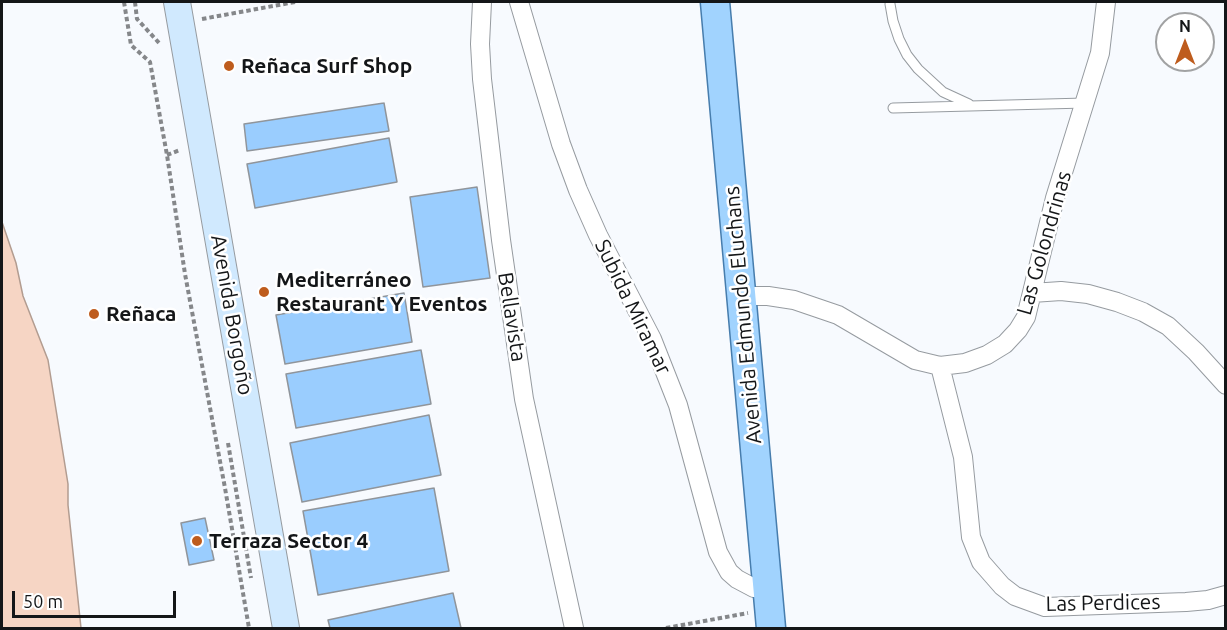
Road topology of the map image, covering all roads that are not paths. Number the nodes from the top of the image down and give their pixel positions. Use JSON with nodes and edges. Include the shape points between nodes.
{"nodes":[{"id":1,"x":482,"y":2,"type":"edge"},
{"id":2,"x":519,"y":2,"type":"edge"},
{"id":3,"x":715,"y":2,"type":"edge"},
{"id":4,"x":1106,"y":2,"type":"edge"},
{"id":5,"x":890,"y":3,"type":"dead end"},
{"id":6,"x":178,"y":12,"type":"edge"},
{"id":7,"x":1085,"y":103,"type":"junction"},
{"id":8,"x":974,"y":106,"type":"junction"},
{"id":9,"x":893,"y":108,"type":"dead end"},
{"id":10,"x":1032,"y":293,"type":"junction"},
{"id":11,"x":741,"y":296,"type":"junction"},
{"id":12,"x":940,"y":366,"type":"junction"},
{"id":13,"x":1226,"y":385,"type":"edge"},
{"id":14,"x":1226,"y":595,"type":"edge"},
{"id":15,"x":769,"y":609,"type":"edge"},
{"id":16,"x":286,"y":628,"type":"edge"},
{"id":17,"x":574,"y":628,"type":"edge"}],
"edges":[{"from":1,"to":17,"type":"street","name":"Bellavista","via":[[482,80],[501,240],[525,399]]},
{"from":2,"to":15,"type":"street","name":"Subida Miramar","via":[[578,190],[652,339],[678,405],[722,562],[729,572],[754,588]]},
{"from":3,"to":11,"type":"main road","name":"Avenida Edmundo Eluchans"},
{"from":4,"to":7,"type":"street","name":"Las Golondrinas","via":[[1100,53]]},
{"from":5,"to":8,"type":"lane","via":[[899,39],[918,69],[943,92]]},
{"from":6,"to":16,"type":"main road","name":"Avenida Borgoño"},
{"from":7,"to":8,"type":"lane"},
{"from":7,"to":10,"type":"street","name":"Las Golondrinas","via":[[1055,198]]},
{"from":8,"to":9,"type":"lane"},
{"from":10,"to":12,"type":"street","name":"Las Golondrinas","via":[[1026,317],[1005,344],[965,363]]},
{"from":10,"to":13,"type":"street","via":[[1088,294],[1143,312],[1168,326]]},
{"from":11,"to":12,"type":"street","name":"Las Golondrinas","via":[[794,300],[838,315],[915,360]]},
{"from":11,"to":15,"type":"main road","name":"Avenida Edmundo Eluchans"},
{"from":12,"to":14,"type":"street","name":"Las Perdices","via":[[963,457],[971,537],[981,562],[1002,586],[1015,596],[1045,607],[1186,602]]}]}
